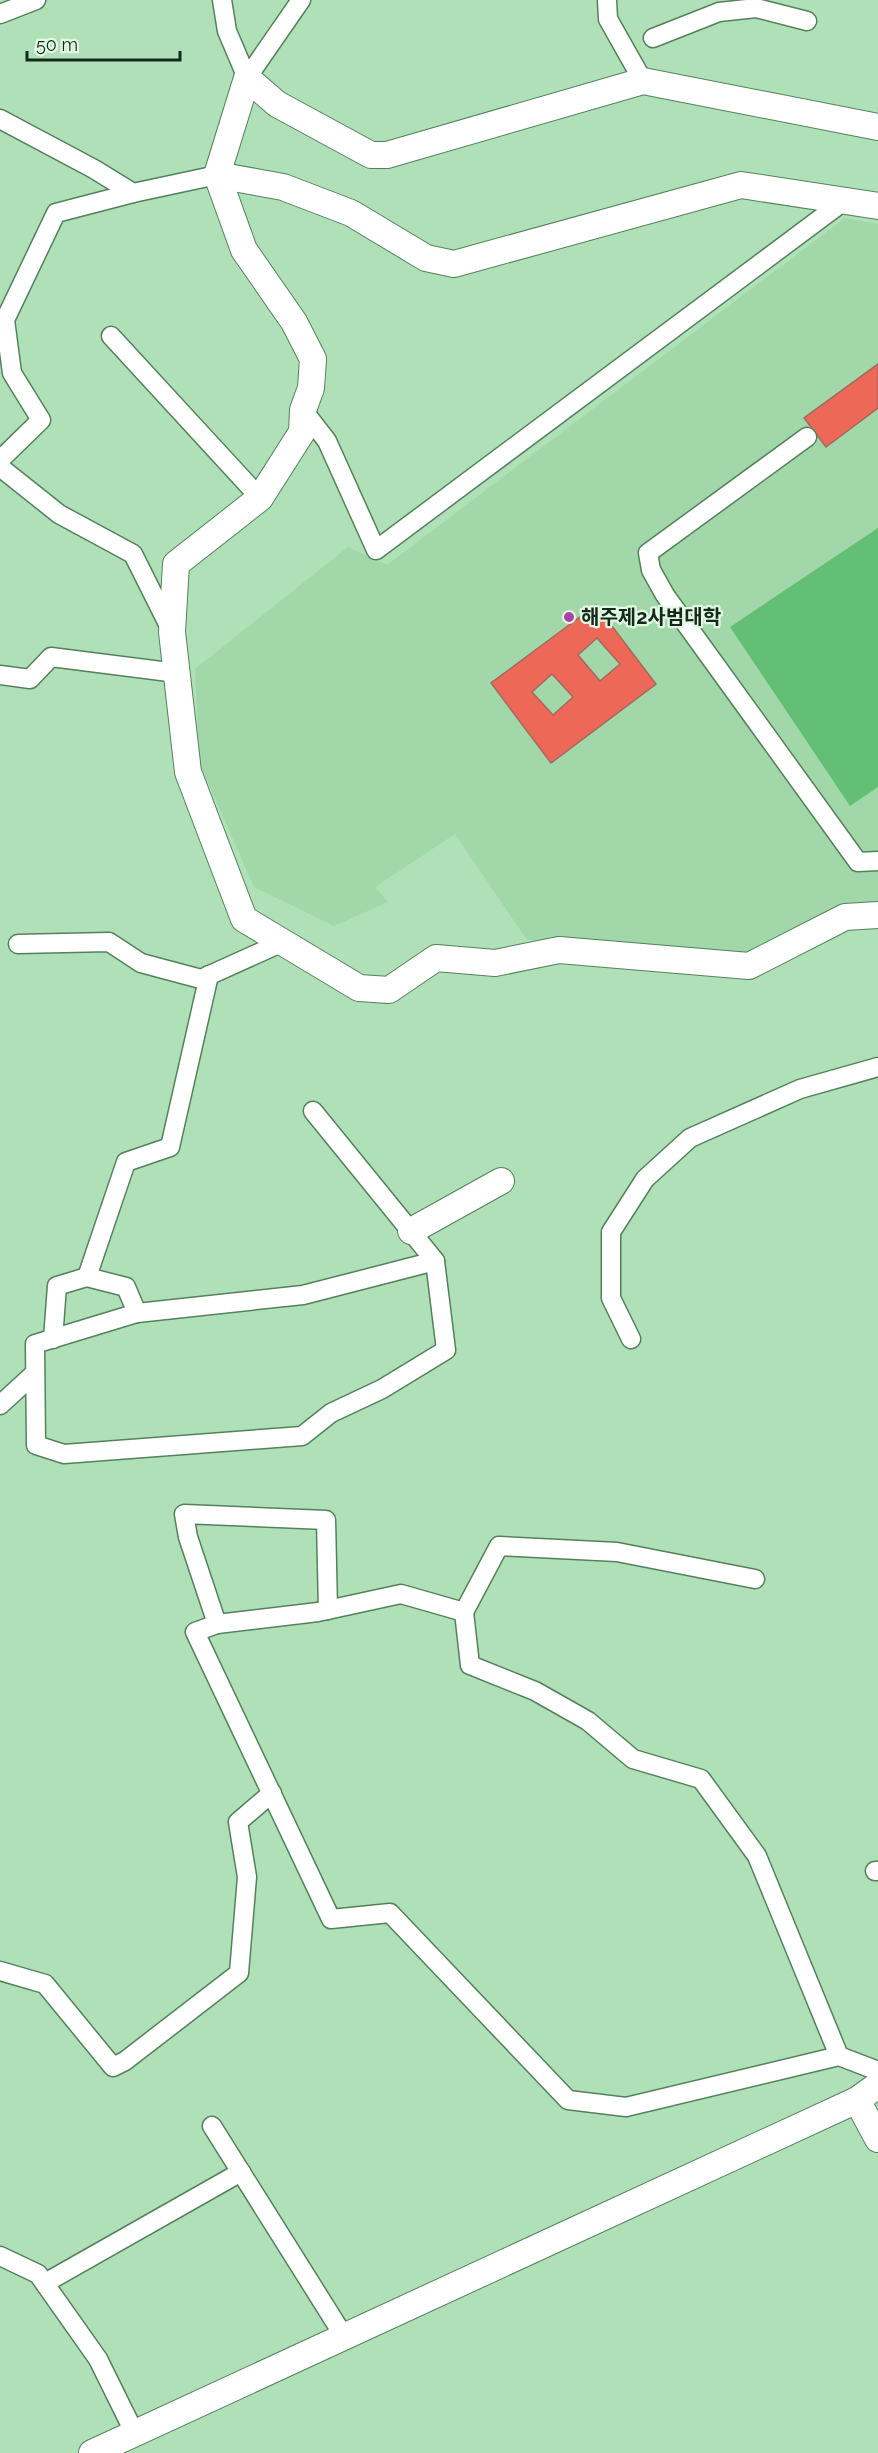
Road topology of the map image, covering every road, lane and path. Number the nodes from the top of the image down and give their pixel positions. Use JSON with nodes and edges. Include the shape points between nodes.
{"nodes":[{"id":1,"x":36,"y":0,"type":"edge"},
{"id":2,"x":222,"y":0,"type":"edge"},
{"id":3,"x":301,"y":0,"type":"edge"},
{"id":4,"x":607,"y":0,"type":"edge"},
{"id":5,"x":721,"y":6,"type":"edge"},
{"id":6,"x":0,"y":14,"type":"edge"},
{"id":7,"x":807,"y":21,"type":"dead end"},
{"id":8,"x":654,"y":38,"type":"dead end"},
{"id":9,"x":248,"y":78,"type":"junction"},
{"id":10,"x":643,"y":81,"type":"junction"},
{"id":11,"x":0,"y":119,"type":"edge"},
{"id":12,"x":878,"y":127,"type":"edge"},
{"id":13,"x":217,"y":175,"type":"junction"},
{"id":14,"x":133,"y":193,"type":"junction"},
{"id":15,"x":844,"y":201,"type":"junction"},
{"id":16,"x":878,"y":206,"type":"edge"},
{"id":17,"x":111,"y":336,"type":"dead end"},
{"id":18,"x":303,"y":410,"type":"junction"},
{"id":19,"x":807,"y":437,"type":"dead end"},
{"id":20,"x":0,"y":460,"type":"edge"},
{"id":21,"x":0,"y":467,"type":"edge"},
{"id":22,"x":260,"y":498,"type":"junction"},
{"id":23,"x":172,"y":632,"type":"junction"},
{"id":24,"x":177,"y":673,"type":"junction"},
{"id":25,"x":0,"y":675,"type":"edge"},
{"id":26,"x":878,"y":861,"type":"edge"},
{"id":27,"x":878,"y":915,"type":"edge"},
{"id":28,"x":283,"y":942,"type":"junction"},
{"id":29,"x":18,"y":944,"type":"dead end"},
{"id":30,"x":209,"y":975,"type":"junction"},
{"id":31,"x":878,"y":1067,"type":"edge"},
{"id":32,"x":313,"y":1111,"type":"dead end"},
{"id":33,"x":501,"y":1181,"type":"dead end"},
{"id":34,"x":411,"y":1232,"type":"junction"},
{"id":35,"x":435,"y":1261,"type":"junction"},
{"id":36,"x":87,"y":1276,"type":"junction"},
{"id":37,"x":137,"y":1313,"type":"junction"},
{"id":38,"x":53,"y":1339,"type":"junction"},
{"id":39,"x":631,"y":1339,"type":"dead end"},
{"id":40,"x":35,"y":1373,"type":"junction"},
{"id":41,"x":0,"y":1405,"type":"edge"},
{"id":42,"x":756,"y":1579,"type":"dead end"},
{"id":43,"x":328,"y":1610,"type":"junction"},
{"id":44,"x":464,"y":1612,"type":"junction"},
{"id":45,"x":217,"y":1624,"type":"junction"},
{"id":46,"x":272,"y":1793,"type":"junction"},
{"id":47,"x":0,"y":1971,"type":"edge"},
{"id":48,"x":839,"y":2056,"type":"junction"},
{"id":49,"x":878,"y":2072,"type":"edge"},
{"id":50,"x":878,"y":2085,"type":"edge"},
{"id":51,"x":857,"y":2100,"type":"junction"},
{"id":52,"x":212,"y":2126,"type":"dead end"},
{"id":53,"x":878,"y":2139,"type":"edge"},
{"id":54,"x":241,"y":2172,"type":"junction"},
{"id":55,"x":0,"y":2256,"type":"edge"},
{"id":56,"x":45,"y":2283,"type":"junction"},
{"id":57,"x":345,"y":2338,"type":"junction"},
{"id":58,"x":135,"y":2434,"type":"junction"},
{"id":59,"x":92,"y":2453,"type":"edge"}],
"edges":[{"from":1,"to":6,"type":"street"},
{"from":2,"to":9,"type":"street","via":[[227,31]]},
{"from":3,"to":9,"type":"street"},
{"from":4,"to":10,"type":"street","via":[[608,19]]},
{"from":5,"to":7,"type":"street","via":[[756,8]]},
{"from":5,"to":8,"type":"street"},
{"from":9,"to":10,"type":"street","via":[[277,104],[370,155],[387,155]]},
{"from":9,"to":13,"type":"street"},
{"from":10,"to":12,"type":"street"},
{"from":11,"to":14,"type":"street"},
{"from":13,"to":14,"type":"street"},
{"from":13,"to":15,"type":"street","via":[[283,187],[351,213],[426,258],[454,264],[741,185]]},
{"from":13,"to":18,"type":"street","via":[[244,250],[294,322],[314,359]]},
{"from":14,"to":20,"type":"street","via":[[57,213],[5,321],[12,373],[41,420]]},
{"from":15,"to":16,"type":"street"},
{"from":15,"to":18,"type":"street","via":[[376,550],[327,441]]},
{"from":17,"to":22,"type":"street"},
{"from":18,"to":22,"type":"street","via":[[302,432]]},
{"from":19,"to":26,"type":"street","via":[[648,553],[651,570],[665,595],[858,862]]},
{"from":21,"to":23,"type":"street","via":[[59,514],[133,554]]},
{"from":22,"to":23,"type":"street","via":[[176,564]]},
{"from":23,"to":24,"type":"street"},
{"from":24,"to":25,"type":"street","via":[[51,657],[30,679]]},
{"from":24,"to":28,"type":"street","via":[[188,772],[244,919]]},
{"from":27,"to":28,"type":"street","via":[[845,917],[749,966],[559,950],[495,963],[436,958],[389,990],[359,988]]},
{"from":28,"to":30,"type":"street"},
{"from":29,"to":30,"type":"street","via":[[109,942],[141,963],[201,979]]},
{"from":30,"to":36,"type":"street","via":[[170,1148],[126,1162]]},
{"from":31,"to":39,"type":"street","via":[[800,1089],[690,1138],[645,1179],[611,1232],[611,1298]]},
{"from":32,"to":34,"type":"street"},
{"from":33,"to":34,"type":"street"},
{"from":34,"to":35,"type":"street"},
{"from":35,"to":37,"type":"street","via":[[303,1295]]},
{"from":35,"to":40,"type":"street","via":[[446,1350],[382,1389],[331,1413],[302,1436],[64,1454],[36,1445]]},
{"from":36,"to":37,"type":"street","via":[[126,1287]]},
{"from":36,"to":38,"type":"street","via":[[57,1286]]},
{"from":37,"to":38,"type":"street"},
{"from":38,"to":40,"type":"street","via":[[35,1344]]},
{"from":40,"to":41,"type":"street"},
{"from":42,"to":44,"type":"street","via":[[617,1552],[499,1546]]},
{"from":43,"to":44,"type":"street","via":[[401,1594]]},
{"from":43,"to":45,"type":"street"},
{"from":43,"to":45,"type":"street","via":[[326,1520],[184,1514]]},
{"from":44,"to":48,"type":"street","via":[[470,1665],[535,1691],[588,1721],[633,1759],[701,1779],[757,1856]]},
{"from":45,"to":46,"type":"street","via":[[195,1632]]},
{"from":46,"to":47,"type":"street","via":[[238,1822],[247,1877],[239,1973],[125,2061],[113,2067],[45,1984]]},
{"from":46,"to":48,"type":"street","via":[[331,1919],[390,1913],[568,2100],[626,2108]]},
{"from":48,"to":49,"type":"street"},
{"from":50,"to":51,"type":"street"},
{"from":51,"to":53,"type":"street"},
{"from":51,"to":57,"type":"street"},
{"from":52,"to":54,"type":"street"},
{"from":54,"to":56,"type":"street"},
{"from":54,"to":57,"type":"street"},
{"from":55,"to":56,"type":"street","via":[[38,2274]]},
{"from":56,"to":58,"type":"street","via":[[98,2359]]},
{"from":57,"to":58,"type":"street"},
{"from":58,"to":59,"type":"street"}]}
